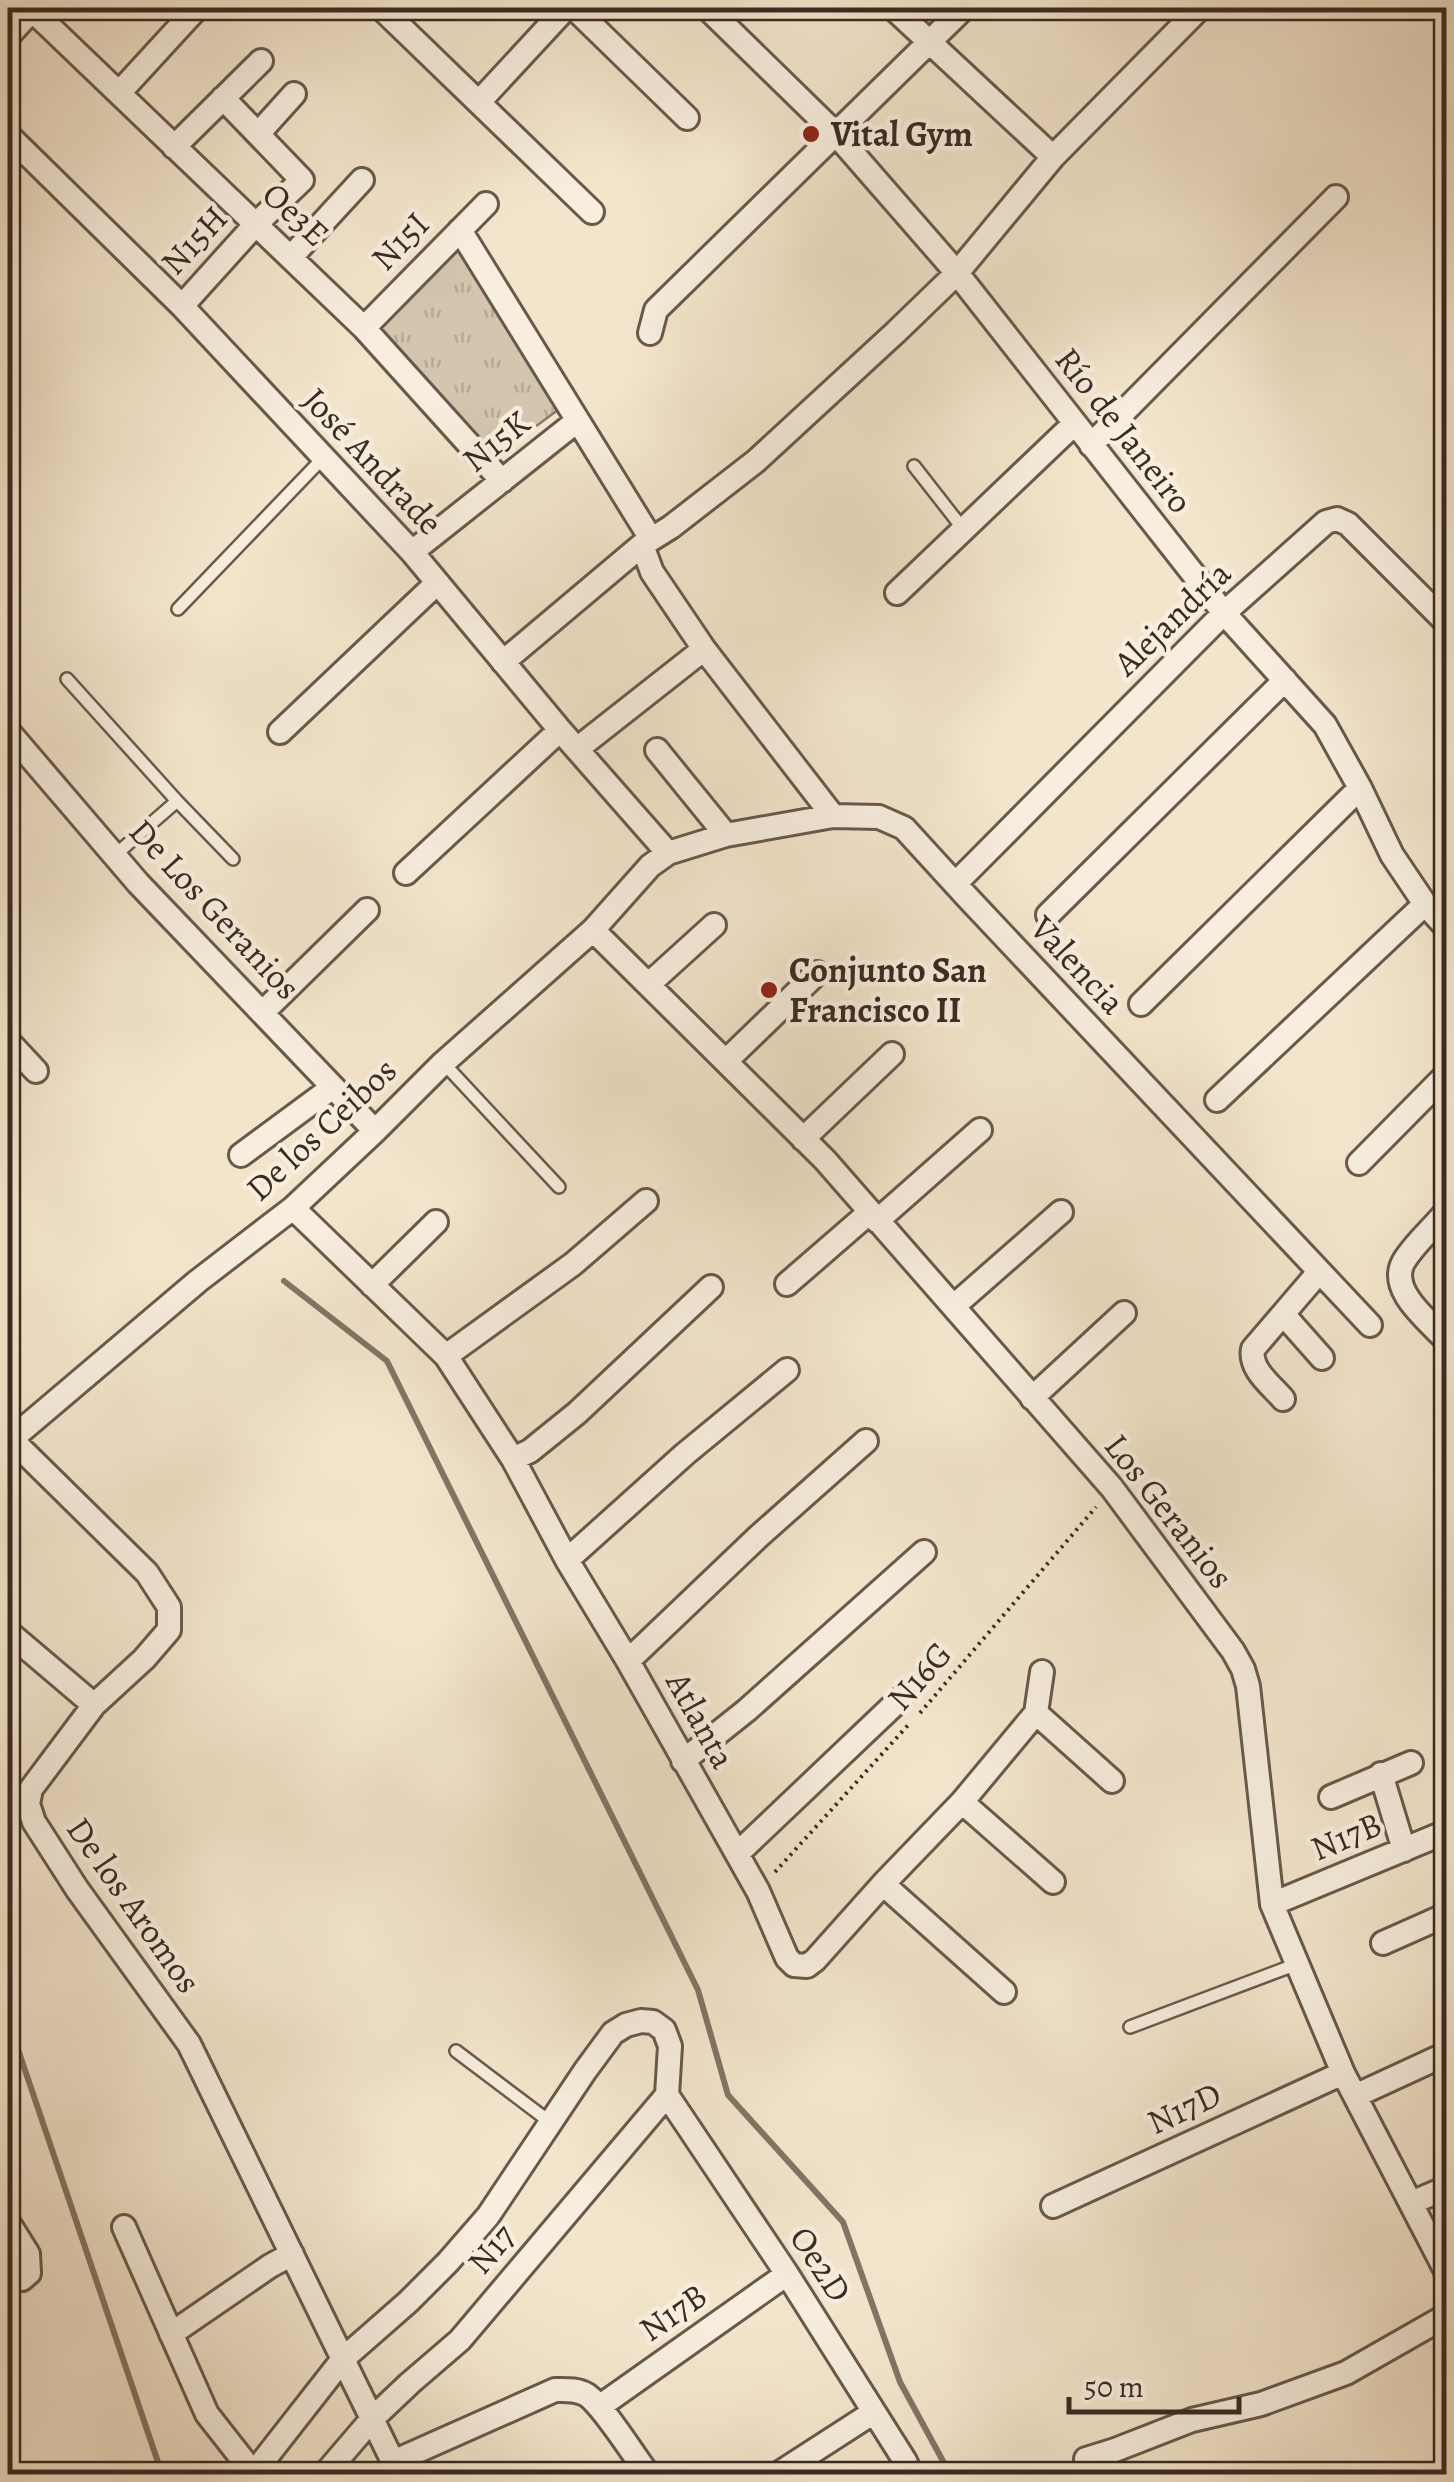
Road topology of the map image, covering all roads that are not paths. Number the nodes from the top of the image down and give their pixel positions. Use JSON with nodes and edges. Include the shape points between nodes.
{"nodes":[{"id":1,"x":197,"y":8,"type":"edge"},
{"id":2,"x":382,"y":8,"type":"edge"},
{"id":3,"x":566,"y":8,"type":"edge"},
{"id":4,"x":574,"y":8,"type":"edge"},
{"id":5,"x":707,"y":8,"type":"edge"},
{"id":6,"x":892,"y":8,"type":"edge"},
{"id":7,"x":964,"y":8,"type":"edge"},
{"id":8,"x":1200,"y":8,"type":"edge"},
{"id":9,"x":33,"y":9,"type":"edge"},
{"id":10,"x":8,"y":36,"type":"edge"},
{"id":11,"x":927,"y":42,"type":"junction"},
{"id":12,"x":260,"y":62,"type":"dead end"},
{"id":13,"x":119,"y":92,"type":"junction"},
{"id":14,"x":294,"y":94,"type":"dead end"},
{"id":15,"x":223,"y":98,"type":"junction"},
{"id":16,"x":479,"y":102,"type":"junction"},
{"id":17,"x":687,"y":118,"type":"dead end"},
{"id":18,"x":834,"y":133,"type":"junction"},
{"id":19,"x":258,"y":134,"type":"junction"},
{"id":20,"x":8,"y":135,"type":"edge"},
{"id":21,"x":174,"y":147,"type":"junction"},
{"id":22,"x":1052,"y":157,"type":"junction"},
{"id":23,"x":362,"y":180,"type":"dead end"},
{"id":24,"x":1336,"y":198,"type":"dead end"},
{"id":25,"x":486,"y":204,"type":"dead end"},
{"id":26,"x":592,"y":212,"type":"dead end"},
{"id":27,"x":255,"y":225,"type":"junction"},
{"id":28,"x":460,"y":230,"type":"junction"},
{"id":29,"x":292,"y":256,"type":"junction"},
{"id":30,"x":956,"y":272,"type":"junction"},
{"id":31,"x":182,"y":306,"type":"junction"},
{"id":32,"x":364,"y":328,"type":"junction"},
{"id":33,"x":650,"y":334,"type":"dead end"},
{"id":34,"x":577,"y":421,"type":"junction"},
{"id":35,"x":1074,"y":424,"type":"junction"},
{"id":36,"x":1090,"y":445,"type":"junction"},
{"id":37,"x":323,"y":458,"type":"junction"},
{"id":38,"x":914,"y":466,"type":"dead end"},
{"id":39,"x":502,"y":481,"type":"junction"},
{"id":40,"x":964,"y":530,"type":"junction"},
{"id":41,"x":647,"y":542,"type":"junction"},
{"id":42,"x":412,"y":552,"type":"junction"},
{"id":43,"x":436,"y":584,"type":"junction"},
{"id":44,"x":897,"y":593,"type":"dead end"},
{"id":45,"x":178,"y":609,"type":"dead end"},
{"id":46,"x":1224,"y":613,"type":"junction"},
{"id":47,"x":1446,"y":622,"type":"edge"},
{"id":48,"x":704,"y":649,"type":"junction"},
{"id":49,"x":503,"y":662,"type":"junction"},
{"id":50,"x":68,"y":679,"type":"dead end"},
{"id":51,"x":1285,"y":680,"type":"junction"},
{"id":52,"x":560,"y":730,"type":"junction"},
{"id":53,"x":8,"y":732,"type":"edge"},
{"id":54,"x":280,"y":732,"type":"dead end"},
{"id":55,"x":578,"y":749,"type":"junction"},
{"id":56,"x":657,"y":750,"type":"dead end"},
{"id":57,"x":1360,"y":788,"type":"junction"},
{"id":58,"x":177,"y":801,"type":"junction"},
{"id":59,"x":834,"y":816,"type":"junction"},
{"id":60,"x":726,"y":835,"type":"junction"},
{"id":61,"x":668,"y":853,"type":"junction"},
{"id":62,"x":114,"y":856,"type":"junction"},
{"id":63,"x":233,"y":859,"type":"dead end"},
{"id":64,"x":406,"y":873,"type":"dead end"},
{"id":65,"x":956,"y":884,"type":"junction"},
{"id":66,"x":1425,"y":904,"type":"junction"},
{"id":67,"x":367,"y":910,"type":"dead end"},
{"id":68,"x":1048,"y":914,"type":"dead end"},
{"id":69,"x":714,"y":925,"type":"dead end"},
{"id":70,"x":1446,"y":926,"type":"edge"},
{"id":71,"x":594,"y":930,"type":"junction"},
{"id":72,"x":817,"y":973,"type":"dead end"},
{"id":73,"x":649,"y":984,"type":"junction"},
{"id":74,"x":1141,"y":1004,"type":"dead end"},
{"id":75,"x":262,"y":1012,"type":"junction"},
{"id":76,"x":8,"y":1041,"type":"edge"},
{"id":77,"x":892,"y":1054,"type":"dead end"},
{"id":78,"x":726,"y":1061,"type":"junction"},
{"id":79,"x":442,"y":1064,"type":"junction"},
{"id":80,"x":36,"y":1071,"type":"dead end"},
{"id":81,"x":1446,"y":1075,"type":"edge"},
{"id":82,"x":333,"y":1087,"type":"junction"},
{"id":83,"x":1216,"y":1100,"type":"dead end"},
{"id":84,"x":980,"y":1130,"type":"dead end"},
{"id":85,"x":375,"y":1131,"type":"junction"},
{"id":86,"x":804,"y":1139,"type":"junction"},
{"id":87,"x":240,"y":1155,"type":"dead end"},
{"id":88,"x":1359,"y":1162,"type":"dead end"},
{"id":89,"x":559,"y":1187,"type":"dead end"},
{"id":90,"x":646,"y":1200,"type":"dead end"},
{"id":91,"x":293,"y":1208,"type":"junction"},
{"id":92,"x":1061,"y":1212,"type":"dead end"},
{"id":93,"x":1446,"y":1212,"type":"edge"},
{"id":94,"x":874,"y":1216,"type":"junction"},
{"id":95,"x":436,"y":1222,"type":"dead end"},
{"id":96,"x":1319,"y":1272,"type":"junction"},
{"id":97,"x":787,"y":1284,"type":"dead end"},
{"id":98,"x":372,"y":1285,"type":"junction"},
{"id":99,"x":711,"y":1286,"type":"dead end"},
{"id":100,"x":954,"y":1306,"type":"junction"},
{"id":101,"x":1124,"y":1314,"type":"dead end"},
{"id":102,"x":1283,"y":1314,"type":"junction"},
{"id":103,"x":1370,"y":1325,"type":"dead end"},
{"id":104,"x":1446,"y":1340,"type":"edge"},
{"id":105,"x":446,"y":1356,"type":"junction"},
{"id":106,"x":1322,"y":1358,"type":"dead end"},
{"id":107,"x":787,"y":1370,"type":"dead end"},
{"id":108,"x":1032,"y":1398,"type":"junction"},
{"id":109,"x":1283,"y":1399,"type":"dead end"},
{"id":110,"x":10,"y":1440,"type":"edge"},
{"id":111,"x":866,"y":1441,"type":"dead end"},
{"id":112,"x":514,"y":1459,"type":"junction"},
{"id":113,"x":924,"y":1552,"type":"dead end"},
{"id":114,"x":568,"y":1560,"type":"junction"},
{"id":115,"x":8,"y":1632,"type":"edge"},
{"id":116,"x":628,"y":1661,"type":"junction"},
{"id":117,"x":1042,"y":1672,"type":"dead end"},
{"id":118,"x":899,"y":1700,"type":"dead end"},
{"id":119,"x":94,"y":1705,"type":"junction"},
{"id":120,"x":1036,"y":1712,"type":"junction"},
{"id":121,"x":683,"y":1761,"type":"junction"},
{"id":122,"x":1410,"y":1763,"type":"dead end"},
{"id":123,"x":1382,"y":1774,"type":"junction"},
{"id":124,"x":1112,"y":1781,"type":"dead end"},
{"id":125,"x":1332,"y":1797,"type":"dead end"},
{"id":126,"x":962,"y":1802,"type":"junction"},
{"id":127,"x":1446,"y":1832,"type":"edge"},
{"id":128,"x":1404,"y":1850,"type":"junction"},
{"id":129,"x":737,"y":1854,"type":"junction"},
{"id":130,"x":1053,"y":1882,"type":"dead end"},
{"id":131,"x":883,"y":1884,"type":"junction"},
{"id":132,"x":1272,"y":1904,"type":"junction"},
{"id":133,"x":1446,"y":1915,"type":"edge"},
{"id":134,"x":1383,"y":1943,"type":"dead end"},
{"id":135,"x":1297,"y":1964,"type":"junction"},
{"id":136,"x":1004,"y":1992,"type":"dead end"},
{"id":137,"x":1130,"y":2027,"type":"dead end"},
{"id":138,"x":456,"y":2051,"type":"dead end"},
{"id":139,"x":1446,"y":2054,"type":"edge"},
{"id":140,"x":1344,"y":2073,"type":"junction"},
{"id":141,"x":667,"y":2094,"type":"junction"},
{"id":142,"x":1356,"y":2096,"type":"junction"},
{"id":143,"x":550,"y":2122,"type":"junction"},
{"id":144,"x":1446,"y":2188,"type":"edge"},
{"id":145,"x":1411,"y":2203,"type":"junction"},
{"id":146,"x":1053,"y":2206,"type":"dead end"},
{"id":147,"x":8,"y":2222,"type":"edge"},
{"id":148,"x":124,"y":2227,"type":"dead end"},
{"id":149,"x":292,"y":2254,"type":"junction"},
{"id":150,"x":1446,"y":2272,"type":"edge"},
{"id":151,"x":18,"y":2273,"type":"edge"},
{"id":152,"x":788,"y":2274,"type":"junction"},
{"id":153,"x":1446,"y":2316,"type":"edge"},
{"id":154,"x":171,"y":2334,"type":"junction"},
{"id":155,"x":343,"y":2359,"type":"junction"},
{"id":156,"x":599,"y":2408,"type":"junction"},
{"id":157,"x":874,"y":2412,"type":"junction"},
{"id":158,"x":372,"y":2419,"type":"junction"},
{"id":159,"x":1086,"y":2459,"type":"dead end"},
{"id":160,"x":396,"y":2468,"type":"edge"},
{"id":161,"x":254,"y":2474,"type":"edge"},
{"id":162,"x":325,"y":2474,"type":"edge"},
{"id":163,"x":648,"y":2474,"type":"edge"},
{"id":164,"x":778,"y":2474,"type":"edge"},
{"id":165,"x":911,"y":2474,"type":"edge"}],
"edges":[{"from":1,"to":13,"type":"street"},
{"from":2,"to":16,"type":"street"},
{"from":3,"to":16,"type":"street"},
{"from":4,"to":17,"type":"street"},
{"from":5,"to":18,"type":"street","name":"Río de Janeiro"},
{"from":6,"to":11,"type":"street"},
{"from":7,"to":11,"type":"street"},
{"from":8,"to":22,"type":"street"},
{"from":9,"to":10,"type":"street"},
{"from":9,"to":13,"type":"street","name":"Oe3E"},
{"from":11,"to":18,"type":"street"},
{"from":11,"to":22,"type":"street"},
{"from":12,"to":15,"type":"street"},
{"from":13,"to":21,"type":"street","name":"Oe3E"},
{"from":14,"to":19,"type":"street"},
{"from":15,"to":19,"type":"street"},
{"from":15,"to":21,"type":"street"},
{"from":16,"to":26,"type":"street"},
{"from":18,"to":30,"type":"street","name":"Río de Janeiro"},
{"from":18,"to":33,"type":"street","via":[[656,310]]},
{"from":19,"to":27,"type":"street","name":"N15H","via":[[302,180]]},
{"from":20,"to":31,"type":"street","name":"José Andrade"},
{"from":21,"to":27,"type":"street","name":"Oe3E"},
{"from":22,"to":30,"type":"street"},
{"from":23,"to":29,"type":"street"},
{"from":24,"to":36,"type":"street"},
{"from":25,"to":28,"type":"street","name":"N15I"},
{"from":27,"to":29,"type":"street","name":"Oe3E"},
{"from":27,"to":31,"type":"street","name":"N15H"},
{"from":28,"to":32,"type":"street","name":"N15I"},
{"from":28,"to":34,"type":"street"},
{"from":29,"to":32,"type":"street","name":"Oe3E"},
{"from":30,"to":35,"type":"street","name":"Río de Janeiro"},
{"from":30,"to":41,"type":"street","via":[[756,461]]},
{"from":31,"to":37,"type":"street","name":"José Andrade"},
{"from":32,"to":39,"type":"street","name":"Oe3E"},
{"from":34,"to":39,"type":"street","name":"N15K"},
{"from":34,"to":41,"type":"street"},
{"from":35,"to":36,"type":"street","name":"Río de Janeiro"},
{"from":35,"to":40,"type":"street"},
{"from":36,"to":46,"type":"street","name":"Río de Janeiro"},
{"from":37,"to":42,"type":"street","name":"José Andrade"},
{"from":37,"to":45,"type":"lane"},
{"from":38,"to":40,"type":"lane"},
{"from":39,"to":42,"type":"street","name":"N15K"},
{"from":40,"to":44,"type":"street"},
{"from":41,"to":48,"type":"street","via":[[652,572]]},
{"from":41,"to":49,"type":"street"},
{"from":42,"to":43,"type":"street","name":"José Andrade"},
{"from":43,"to":49,"type":"street","name":"José Andrade"},
{"from":43,"to":54,"type":"street"},
{"from":46,"to":47,"type":"street","name":"Alejandría","via":[[1326,522],[1338,519]]},
{"from":46,"to":51,"type":"street","name":"Río de Janeiro"},
{"from":46,"to":65,"type":"street","name":"Alejandría"},
{"from":48,"to":55,"type":"street"},
{"from":48,"to":59,"type":"street"},
{"from":49,"to":52,"type":"street","name":"José Andrade"},
{"from":50,"to":58,"type":"lane"},
{"from":51,"to":57,"type":"street","name":"Río de Janeiro","via":[[1325,725]]},
{"from":51,"to":68,"type":"street"},
{"from":52,"to":55,"type":"street","name":"José Andrade"},
{"from":52,"to":64,"type":"street"},
{"from":53,"to":62,"type":"street","name":"De Los Geranios"},
{"from":55,"to":61,"type":"street","name":"José Andrade"},
{"from":56,"to":60,"type":"street"},
{"from":57,"to":66,"type":"street","name":"Río de Janeiro"},
{"from":57,"to":74,"type":"street"},
{"from":58,"to":62,"type":"lane"},
{"from":58,"to":63,"type":"lane"},
{"from":59,"to":60,"type":"street","name":"Valencia"},
{"from":59,"to":65,"type":"street","name":"Valencia","via":[[879,817],[904,828]]},
{"from":60,"to":61,"type":"street","name":"Valencia"},
{"from":61,"to":71,"type":"street","name":"De los Ceibos"},
{"from":62,"to":75,"type":"street","name":"De Los Geranios"},
{"from":65,"to":96,"type":"street","name":"Valencia"},
{"from":66,"to":70,"type":"street","name":"Río de Janeiro"},
{"from":66,"to":83,"type":"street"},
{"from":67,"to":75,"type":"street"},
{"from":69,"to":73,"type":"street"},
{"from":71,"to":73,"type":"street","name":"Los Geranios"},
{"from":71,"to":79,"type":"street","name":"De los Ceibos"},
{"from":72,"to":78,"type":"street"},
{"from":73,"to":78,"type":"street","name":"Los Geranios"},
{"from":75,"to":82,"type":"street","name":"De Los Geranios"},
{"from":76,"to":80,"type":"street"},
{"from":77,"to":86,"type":"street"},
{"from":78,"to":86,"type":"street","name":"Los Geranios"},
{"from":79,"to":85,"type":"street","name":"De los Ceibos"},
{"from":79,"to":89,"type":"lane"},
{"from":81,"to":88,"type":"street"},
{"from":82,"to":85,"type":"street","name":"De Los Geranios"},
{"from":82,"to":87,"type":"street"},
{"from":84,"to":94,"type":"street"},
{"from":85,"to":91,"type":"street","name":"De los Ceibos"},
{"from":86,"to":94,"type":"street","name":"Los Geranios"},
{"from":90,"to":105,"type":"street","via":[[534,1294]]},
{"from":91,"to":98,"type":"street","name":"Atlanta"},
{"from":91,"to":110,"type":"street","name":"De los Ceibos"},
{"from":92,"to":100,"type":"street"},
{"from":93,"to":104,"type":"street","via":[[1402,1263],[1400,1280]]},
{"from":94,"to":97,"type":"street"},
{"from":94,"to":100,"type":"street","name":"Los Geranios"},
{"from":95,"to":98,"type":"street"},
{"from":96,"to":102,"type":"street"},
{"from":96,"to":103,"type":"street","name":"Valencia"},
{"from":98,"to":105,"type":"street","name":"Atlanta"},
{"from":99,"to":112,"type":"street","via":[[577,1413]]},
{"from":100,"to":108,"type":"street","name":"Los Geranios"},
{"from":101,"to":108,"type":"street"},
{"from":102,"to":106,"type":"street"},
{"from":102,"to":109,"type":"street","via":[[1251,1357]]},
{"from":105,"to":112,"type":"street","name":"Atlanta"},
{"from":107,"to":114,"type":"street"},
{"from":108,"to":132,"type":"street","name":"Los Geranios","via":[[1112,1488],[1242,1669]]},
{"from":110,"to":119,"type":"street","name":"De los Aromos","via":[[148,1574],[169,1607],[168,1630]]},
{"from":111,"to":116,"type":"street"},
{"from":112,"to":114,"type":"street","name":"Atlanta"},
{"from":113,"to":121,"type":"street"},
{"from":114,"to":116,"type":"street","name":"Atlanta"},
{"from":115,"to":119,"type":"street"},
{"from":116,"to":121,"type":"street","name":"Atlanta"},
{"from":117,"to":120,"type":"street"},
{"from":118,"to":129,"type":"street"},
{"from":119,"to":149,"type":"street","name":"De los Aromos","via":[[31,1789],[34,1822],[189,2044]]},
{"from":120,"to":124,"type":"street"},
{"from":120,"to":126,"type":"street","name":"Atlanta"},
{"from":121,"to":129,"type":"street","name":"Atlanta"},
{"from":122,"to":123,"type":"street"},
{"from":123,"to":125,"type":"street"},
{"from":123,"to":128,"type":"street"},
{"from":126,"to":130,"type":"street"},
{"from":126,"to":131,"type":"street","name":"Atlanta"},
{"from":127,"to":128,"type":"street","name":"N17B"},
{"from":128,"to":132,"type":"street","name":"N17B"},
{"from":129,"to":131,"type":"street","name":"Atlanta","via":[[787,1958],[801,1967],[815,1960]]},
{"from":131,"to":136,"type":"street"},
{"from":132,"to":135,"type":"street","name":"Los Geranios"},
{"from":133,"to":134,"type":"street"},
{"from":135,"to":137,"type":"lane"},
{"from":135,"to":140,"type":"street","name":"Los Geranios"},
{"from":138,"to":143,"type":"lane"},
{"from":139,"to":142,"type":"street"},
{"from":140,"to":142,"type":"street","name":"Los Geranios"},
{"from":140,"to":146,"type":"street","name":"N17D"},
{"from":141,"to":143,"type":"street","via":[[670,2046],[664,2030],[633,2022],[619,2028]]},
{"from":141,"to":152,"type":"street","name":"Oe2D"},
{"from":141,"to":158,"type":"street","name":"N17","via":[[460,2340]]},
{"from":142,"to":145,"type":"street","name":"Los Geranios"},
{"from":143,"to":155,"type":"street","via":[[488,2216],[448,2262]]},
{"from":144,"to":145,"type":"street"},
{"from":145,"to":150,"type":"street","name":"Los Geranios"},
{"from":147,"to":151,"type":"street","via":[[28,2254]]},
{"from":148,"to":154,"type":"street"},
{"from":149,"to":154,"type":"street"},
{"from":149,"to":155,"type":"street","name":"De los Aromos"},
{"from":152,"to":156,"type":"street","name":"N17B"},
{"from":152,"to":157,"type":"street","name":"Oe2D"},
{"from":153,"to":159,"type":"street","via":[[1346,2373]]},
{"from":154,"to":161,"type":"street","via":[[206,2414]]},
{"from":155,"to":158,"type":"street","name":"De los Aromos"},
{"from":155,"to":161,"type":"street"},
{"from":156,"to":160,"type":"street","via":[[586,2395],[555,2390]]},
{"from":156,"to":163,"type":"street"},
{"from":157,"to":164,"type":"street"},
{"from":157,"to":165,"type":"street","name":"Oe2D"},
{"from":158,"to":160,"type":"street","name":"De los Aromos"},
{"from":158,"to":162,"type":"street","name":"N17"}]}
